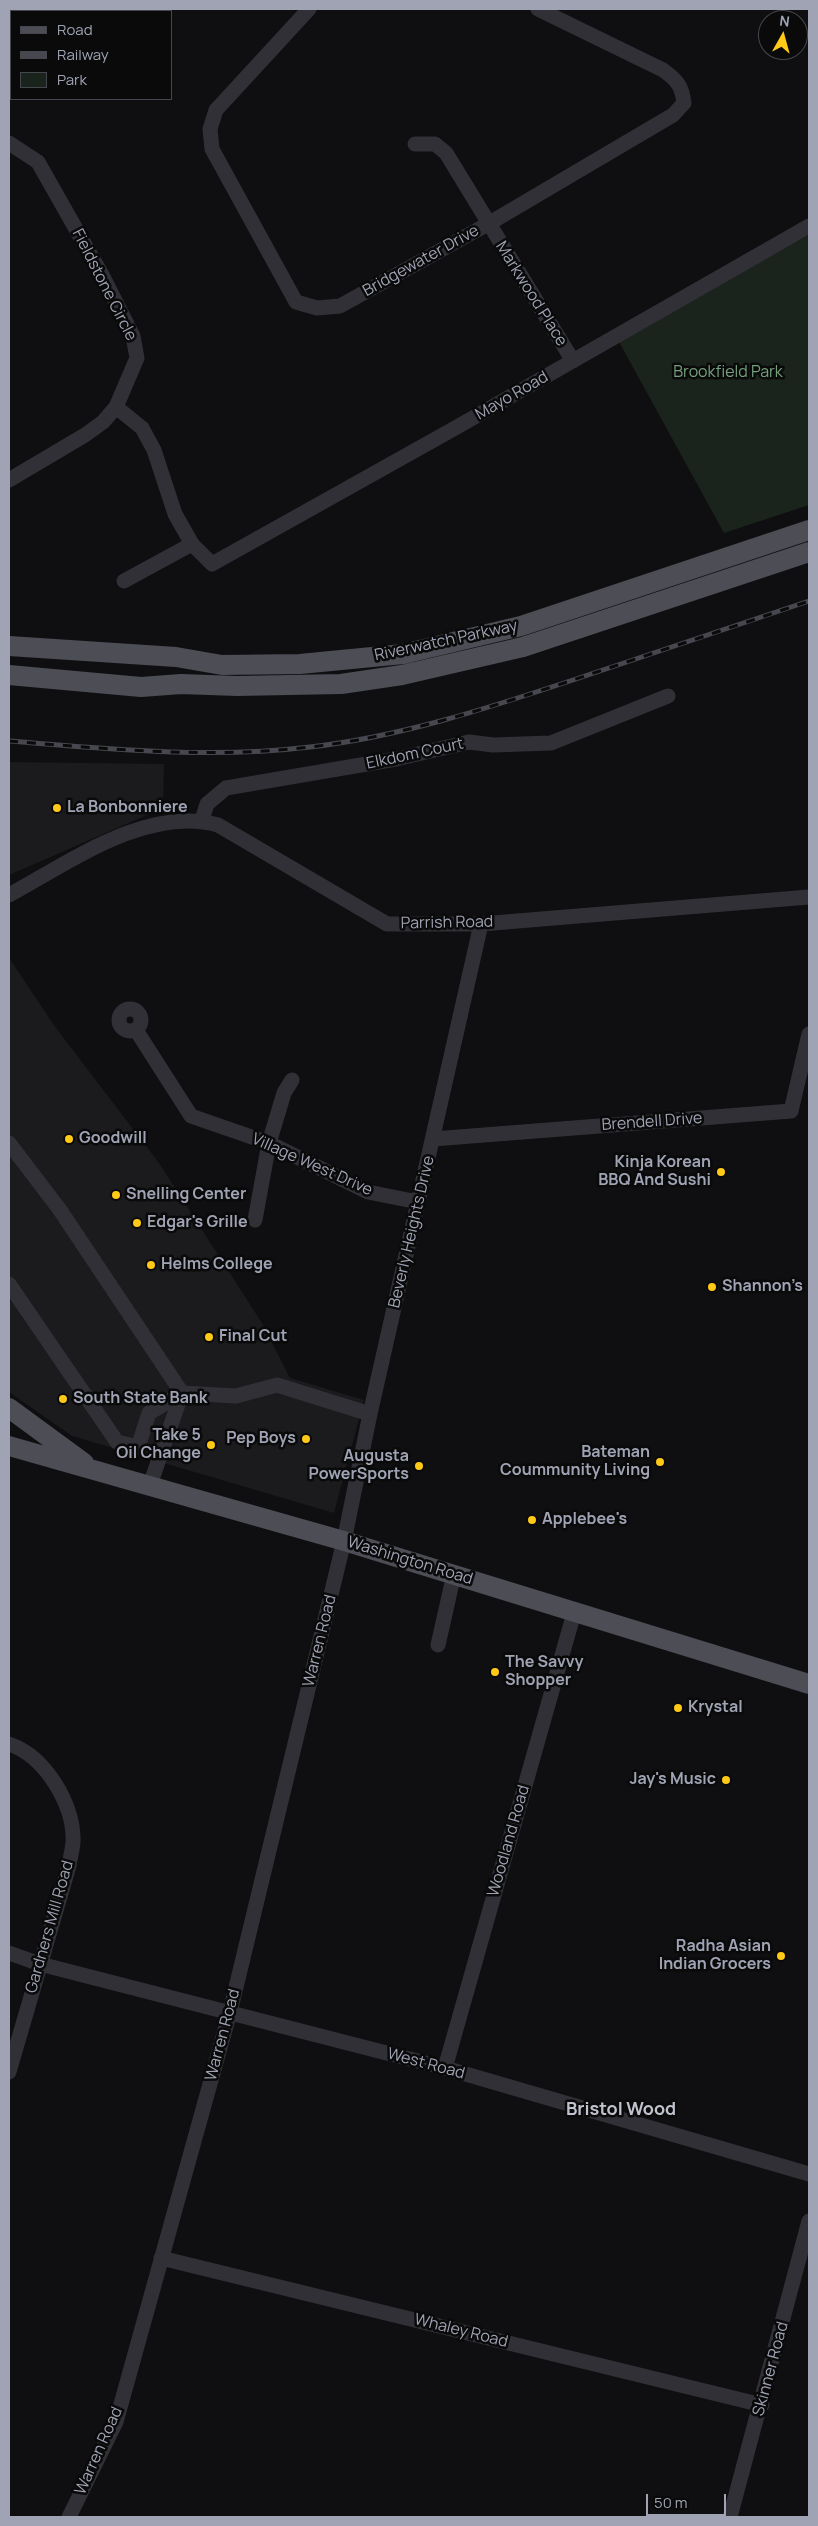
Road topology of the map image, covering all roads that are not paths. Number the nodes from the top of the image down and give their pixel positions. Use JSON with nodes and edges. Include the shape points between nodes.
{"nodes":[{"id":1,"x":310,"y":9,"type":"edge"},
{"id":2,"x":538,"y":9,"type":"edge"},
{"id":3,"x":9,"y":143,"type":"edge"},
{"id":4,"x":415,"y":144,"type":"dead end"},
{"id":5,"x":488,"y":224,"type":"junction"},
{"id":6,"x":809,"y":226,"type":"edge"},
{"id":7,"x":573,"y":361,"type":"junction"},
{"id":8,"x":116,"y":407,"type":"junction"},
{"id":9,"x":9,"y":480,"type":"edge"},
{"id":10,"x":809,"y":530,"type":"edge"},
{"id":11,"x":192,"y":544,"type":"junction"},
{"id":12,"x":809,"y":552,"type":"edge"},
{"id":13,"x":124,"y":581,"type":"dead end"},
{"id":14,"x":9,"y":646,"type":"edge"},
{"id":15,"x":9,"y":675,"type":"edge"},
{"id":16,"x":668,"y":696,"type":"dead end"},
{"id":17,"x":202,"y":820,"type":"junction"},
{"id":18,"x":9,"y":895,"type":"edge"},
{"id":19,"x":809,"y":897,"type":"edge"},
{"id":20,"x":481,"y":924,"type":"junction"},
{"id":21,"x":136,"y":1030,"type":"dead end"},
{"id":22,"x":809,"y":1034,"type":"edge"},
{"id":23,"x":807,"y":1060,"type":"edge"},
{"id":24,"x":292,"y":1080,"type":"dead end"},
{"id":25,"x":433,"y":1139,"type":"junction"},
{"id":26,"x":9,"y":1143,"type":"edge"},
{"id":27,"x":269,"y":1144,"type":"junction"},
{"id":28,"x":418,"y":1202,"type":"junction"},
{"id":29,"x":255,"y":1220,"type":"dead end"},
{"id":30,"x":9,"y":1284,"type":"edge"},
{"id":31,"x":182,"y":1392,"type":"junction"},
{"id":32,"x":9,"y":1408,"type":"edge"},
{"id":33,"x":370,"y":1414,"type":"junction"},
{"id":34,"x":9,"y":1446,"type":"edge"},
{"id":35,"x":95,"y":1471,"type":"junction"},
{"id":36,"x":150,"y":1485,"type":"junction"},
{"id":37,"x":344,"y":1541,"type":"junction"},
{"id":38,"x":454,"y":1574,"type":"junction"},
{"id":39,"x":574,"y":1613,"type":"junction"},
{"id":40,"x":438,"y":1645,"type":"dead end"},
{"id":41,"x":809,"y":1684,"type":"edge"},
{"id":42,"x":9,"y":1744,"type":"edge"},
{"id":43,"x":9,"y":1953,"type":"edge"},
{"id":44,"x":40,"y":1964,"type":"junction"},
{"id":45,"x":230,"y":2012,"type":"junction"},
{"id":46,"x":445,"y":2068,"type":"junction"},
{"id":47,"x":9,"y":2072,"type":"edge"},
{"id":48,"x":809,"y":2174,"type":"edge"},
{"id":49,"x":809,"y":2221,"type":"edge"},
{"id":50,"x":161,"y":2258,"type":"junction"},
{"id":51,"x":762,"y":2404,"type":"junction"},
{"id":52,"x":69,"y":2517,"type":"edge"},
{"id":53,"x":730,"y":2517,"type":"edge"}],
"edges":[{"from":1,"to":5,"type":"street","name":"Bridgewater Drive","via":[[216,110],[210,129],[212,149],[296,302],[317,308],[340,306]]},
{"from":2,"to":5,"type":"street","name":"Bridgewater Drive","via":[[663,70],[676,79],[684,103],[673,115]]},
{"from":3,"to":8,"type":"street","name":"Fieldstone Circle","via":[[38,162],[133,336],[137,358]]},
{"from":4,"to":5,"type":"street","name":"Markwood Place","via":[[435,144],[446,153]]},
{"from":5,"to":7,"type":"street","name":"Markwood Place"},
{"from":6,"to":7,"type":"street","name":"Mayo Road"},
{"from":7,"to":11,"type":"street","name":"Mayo Road","via":[[212,564]]},
{"from":8,"to":9,"type":"street","name":"Fieldstone Circle","via":[[85,435]]},
{"from":8,"to":11,"type":"street","via":[[142,428],[154,450],[175,514]]},
{"from":10,"to":14,"type":"main road","name":"Riverwatch Parkway","via":[[521,626],[402,654],[300,664],[222,665],[176,657]]},
{"from":11,"to":13,"type":"street"},
{"from":12,"to":15,"type":"main road","name":"Riverwatch Parkway","via":[[522,647],[402,675],[341,684],[141,687]]},
{"from":16,"to":17,"type":"street","name":"Elkdom Court","via":[[551,743],[493,745],[468,742],[396,759],[226,788],[207,804]]},
{"from":17,"to":18,"type":"street","name":"Parrish Road","via":[[158,825],[114,839]]},
{"from":17,"to":20,"type":"street","name":"Parrish Road","via":[[218,825],[387,924]]},
{"from":19,"to":20,"type":"street","name":"Parrish Road"},
{"from":20,"to":25,"type":"street","name":"Beverly Heights Drive"},
{"from":21,"to":27,"type":"street","name":"Village West Drive","via":[[191,1116]]},
{"from":22,"to":23,"type":"street","name":"Brendell Drive"},
{"from":23,"to":25,"type":"street","name":"Brendell Drive","via":[[791,1111]]},
{"from":24,"to":27,"type":"street","via":[[284,1093]]},
{"from":25,"to":28,"type":"street","name":"Beverly Heights Drive"},
{"from":26,"to":31,"type":"street","via":[[60,1210]]},
{"from":27,"to":28,"type":"street","name":"Village West Drive","via":[[368,1192]]},
{"from":27,"to":29,"type":"street"},
{"from":28,"to":33,"type":"street","name":"Beverly Heights Drive"},
{"from":30,"to":31,"type":"street","via":[[118,1442],[138,1447],[149,1413]]},
{"from":31,"to":33,"type":"street","via":[[236,1396],[277,1384]]},
{"from":31,"to":36,"type":"street"},
{"from":32,"to":35,"type":"main road"},
{"from":33,"to":37,"type":"street","name":"Beverly Heights Drive"},
{"from":34,"to":35,"type":"main road","name":"Washington Road"},
{"from":35,"to":36,"type":"main road","name":"Washington Road"},
{"from":36,"to":37,"type":"main road","name":"Washington Road"},
{"from":37,"to":38,"type":"main road","name":"Washington Road"},
{"from":37,"to":45,"type":"street","name":"Warren Road"},
{"from":38,"to":39,"type":"main road","name":"Washington Road"},
{"from":38,"to":40,"type":"street"},
{"from":39,"to":41,"type":"main road","name":"Washington Road"},
{"from":39,"to":46,"type":"street","name":"Woodland Road"},
{"from":42,"to":44,"type":"street","name":"Gardners Mill Road","via":[[35,1759],[52,1777],[67,1810],[73,1842]]},
{"from":43,"to":44,"type":"street","name":"West Road"},
{"from":44,"to":45,"type":"street","name":"West Road"},
{"from":44,"to":47,"type":"street","name":"Gardners Mill Road"},
{"from":45,"to":46,"type":"street","name":"West Road"},
{"from":45,"to":50,"type":"street","name":"Warren Road"},
{"from":46,"to":48,"type":"street","name":"West Road"},
{"from":49,"to":51,"type":"street","name":"Skinner Road"},
{"from":50,"to":51,"type":"street","name":"Whaley Road"},
{"from":50,"to":52,"type":"street","name":"Warren Road","via":[[116,2422]]},
{"from":51,"to":53,"type":"street","name":"Skinner Road"}]}
